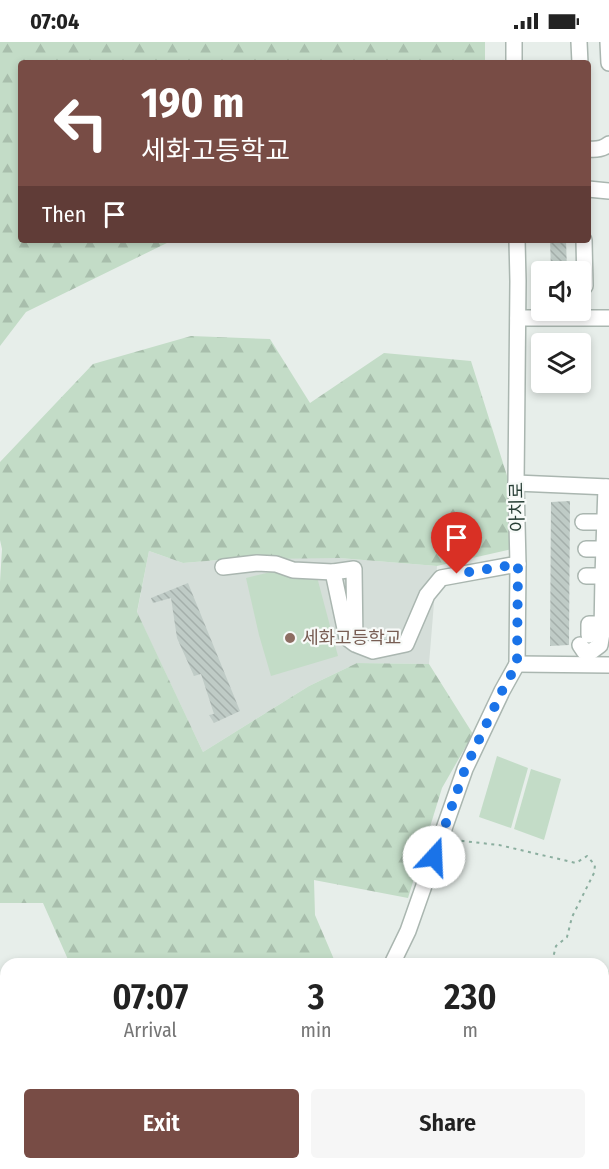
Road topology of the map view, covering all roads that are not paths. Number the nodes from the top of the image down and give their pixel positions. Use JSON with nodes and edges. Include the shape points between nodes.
{"nodes":[{"id":1,"x":514,"y":42,"type":"edge"},
{"id":2,"x":579,"y":42,"type":"edge"},
{"id":3,"x":608,"y":42,"type":"edge"},
{"id":4,"x":514,"y":60,"type":"edge"},
{"id":5,"x":580,"y":60,"type":"edge"},
{"id":6,"x":609,"y":63,"type":"edge"},
{"id":7,"x":609,"y":144,"type":"edge"},
{"id":8,"x":591,"y":148,"type":"edge"},
{"id":9,"x":591,"y":189,"type":"edge"},
{"id":10,"x":609,"y":190,"type":"edge"},
{"id":11,"x":517,"y":243,"type":"edge"},
{"id":12,"x":584,"y":243,"type":"edge"},
{"id":13,"x":584,"y":261,"type":"edge"},
{"id":14,"x":518,"y":318,"type":"junction"},
{"id":15,"x":609,"y":318,"type":"edge"},
{"id":16,"x":516,"y":483,"type":"junction"},
{"id":17,"x":607,"y":487,"type":"edge"},
{"id":18,"x":583,"y":522,"type":"dead end"},
{"id":19,"x":604,"y":522,"type":"junction"},
{"id":20,"x":586,"y":549,"type":"dead end"},
{"id":21,"x":604,"y":549,"type":"junction"},
{"id":22,"x":518,"y":564,"type":"junction"},
{"id":23,"x":223,"y":567,"type":"dead end"},
{"id":24,"x":333,"y":572,"type":"junction"},
{"id":25,"x":586,"y":576,"type":"dead end"},
{"id":26,"x":603,"y":576,"type":"junction"},
{"id":27,"x":584,"y":640,"type":"dead end"},
{"id":28,"x":355,"y":644,"type":"junction"},
{"id":29,"x":517,"y":664,"type":"junction"},
{"id":30,"x":609,"y":664,"type":"edge"},
{"id":31,"x":395,"y":958,"type":"edge"}],
"edges":[{"from":1,"to":4,"type":"street"},
{"from":2,"to":5,"type":"street"},
{"from":3,"to":6,"type":"street"},
{"from":7,"to":8,"type":"street"},
{"from":9,"to":10,"type":"street"},
{"from":11,"to":14,"type":"street","name":"아치로"},
{"from":12,"to":13,"type":"street"},
{"from":14,"to":15,"type":"street"},
{"from":14,"to":16,"type":"street","name":"아치로"},
{"from":16,"to":17,"type":"street"},
{"from":16,"to":22,"type":"street","name":"아치로"},
{"from":17,"to":19,"type":"street"},
{"from":18,"to":19,"type":"street"},
{"from":19,"to":21,"type":"street"},
{"from":20,"to":21,"type":"street"},
{"from":21,"to":26,"type":"street"},
{"from":22,"to":28,"type":"street","via":[[441,578],[427,595],[406,644],[373,651]]},
{"from":22,"to":29,"type":"street","name":"아치로"},
{"from":23,"to":24,"type":"street","via":[[257,563]]},
{"from":24,"to":28,"type":"street","via":[[347,638]]},
{"from":24,"to":28,"type":"street","via":[[354,568]]},
{"from":25,"to":26,"type":"street"},
{"from":26,"to":27,"type":"street","via":[[595,603],[602,624],[600,645],[584,651]]},
{"from":29,"to":30,"type":"street"},
{"from":29,"to":31,"type":"street","name":"아치로","via":[[465,769]]}]}
